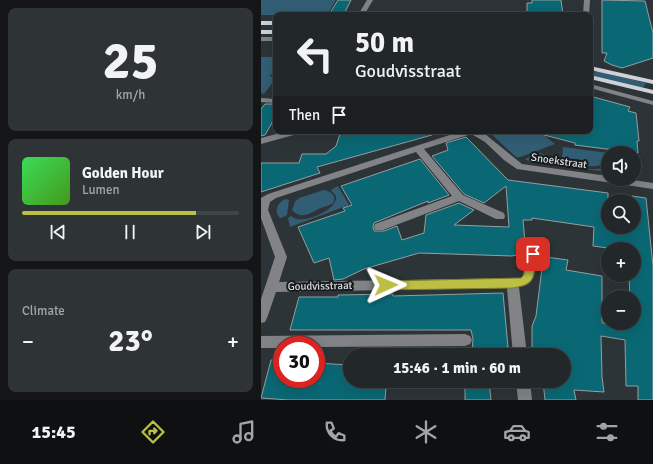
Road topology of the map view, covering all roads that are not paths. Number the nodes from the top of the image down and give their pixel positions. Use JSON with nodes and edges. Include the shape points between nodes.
{"nodes":[{"id":1,"x":370,"y":0,"type":"edge"},
{"id":2,"x":587,"y":0,"type":"edge"},
{"id":3,"x":363,"y":12,"type":"edge"},
{"id":4,"x":586,"y":12,"type":"edge"},
{"id":5,"x":261,"y":23,"type":"edge"},
{"id":6,"x":273,"y":23,"type":"edge"},
{"id":7,"x":261,"y":32,"type":"edge"},
{"id":8,"x":273,"y":32,"type":"edge"},
{"id":9,"x":261,"y":39,"type":"edge"},
{"id":10,"x":273,"y":39,"type":"edge"},
{"id":11,"x":593,"y":69,"type":"edge"},
{"id":12,"x":593,"y":78,"type":"edge"},
{"id":13,"x":653,"y":82,"type":"edge"},
{"id":14,"x":593,"y":87,"type":"edge"},
{"id":15,"x":653,"y":92,"type":"edge"},
{"id":16,"x":261,"y":100,"type":"edge"},
{"id":17,"x":273,"y":101,"type":"edge"},
{"id":18,"x":653,"y":103,"type":"edge"},
{"id":19,"x":287,"y":134,"type":"edge"},
{"id":20,"x":461,"y":134,"type":"edge"},
{"id":21,"x":481,"y":134,"type":"edge"},
{"id":22,"x":261,"y":141,"type":"edge"},
{"id":23,"x":418,"y":148,"type":"junction"},
{"id":24,"x":653,"y":186,"type":"edge"},
{"id":25,"x":459,"y":197,"type":"junction"},
{"id":26,"x":263,"y":202,"type":"edge"},
{"id":27,"x":500,"y":216,"type":"dead end"},
{"id":28,"x":379,"y":227,"type":"dead end"},
{"id":29,"x":533,"y":254,"type":"dead end"},
{"id":30,"x":513,"y":283,"type":"junction"},
{"id":31,"x":272,"y":287,"type":"junction"},
{"id":32,"x":261,"y":318,"type":"edge"},
{"id":33,"x":465,"y":340,"type":"dead end"},
{"id":34,"x":261,"y":342,"type":"edge"},
{"id":35,"x":519,"y":348,"type":"edge"},
{"id":36,"x":524,"y":388,"type":"edge"},
{"id":37,"x":525,"y":400,"type":"edge"}],
"edges":[{"from":1,"to":3,"type":"street"},
{"from":2,"to":4,"type":"street"},
{"from":5,"to":6,"type":"main road"},
{"from":7,"to":8,"type":"main road"},
{"from":9,"to":10,"type":"street"},
{"from":11,"to":13,"type":"main road"},
{"from":12,"to":15,"type":"main road"},
{"from":14,"to":18,"type":"street"},
{"from":16,"to":17,"type":"street"},
{"from":19,"to":22,"type":"street"},
{"from":20,"to":23,"type":"street"},
{"from":21,"to":24,"type":"street","name":"Snoekstraat","via":[[520,167]]},
{"from":23,"to":25,"type":"street"},
{"from":23,"to":26,"type":"street","via":[[272,196]]},
{"from":25,"to":27,"type":"street"},
{"from":25,"to":28,"type":"street"},
{"from":26,"to":31,"type":"street","via":[[263,210],[281,257]]},
{"from":29,"to":30,"type":"street","name":"Goudvisstraat","via":[[529,276],[523,282]]},
{"from":30,"to":31,"type":"street","name":"Goudvisstraat"},
{"from":30,"to":35,"type":"street"},
{"from":31,"to":32,"type":"street"},
{"from":33,"to":34,"type":"street"},
{"from":36,"to":37,"type":"street"}]}
